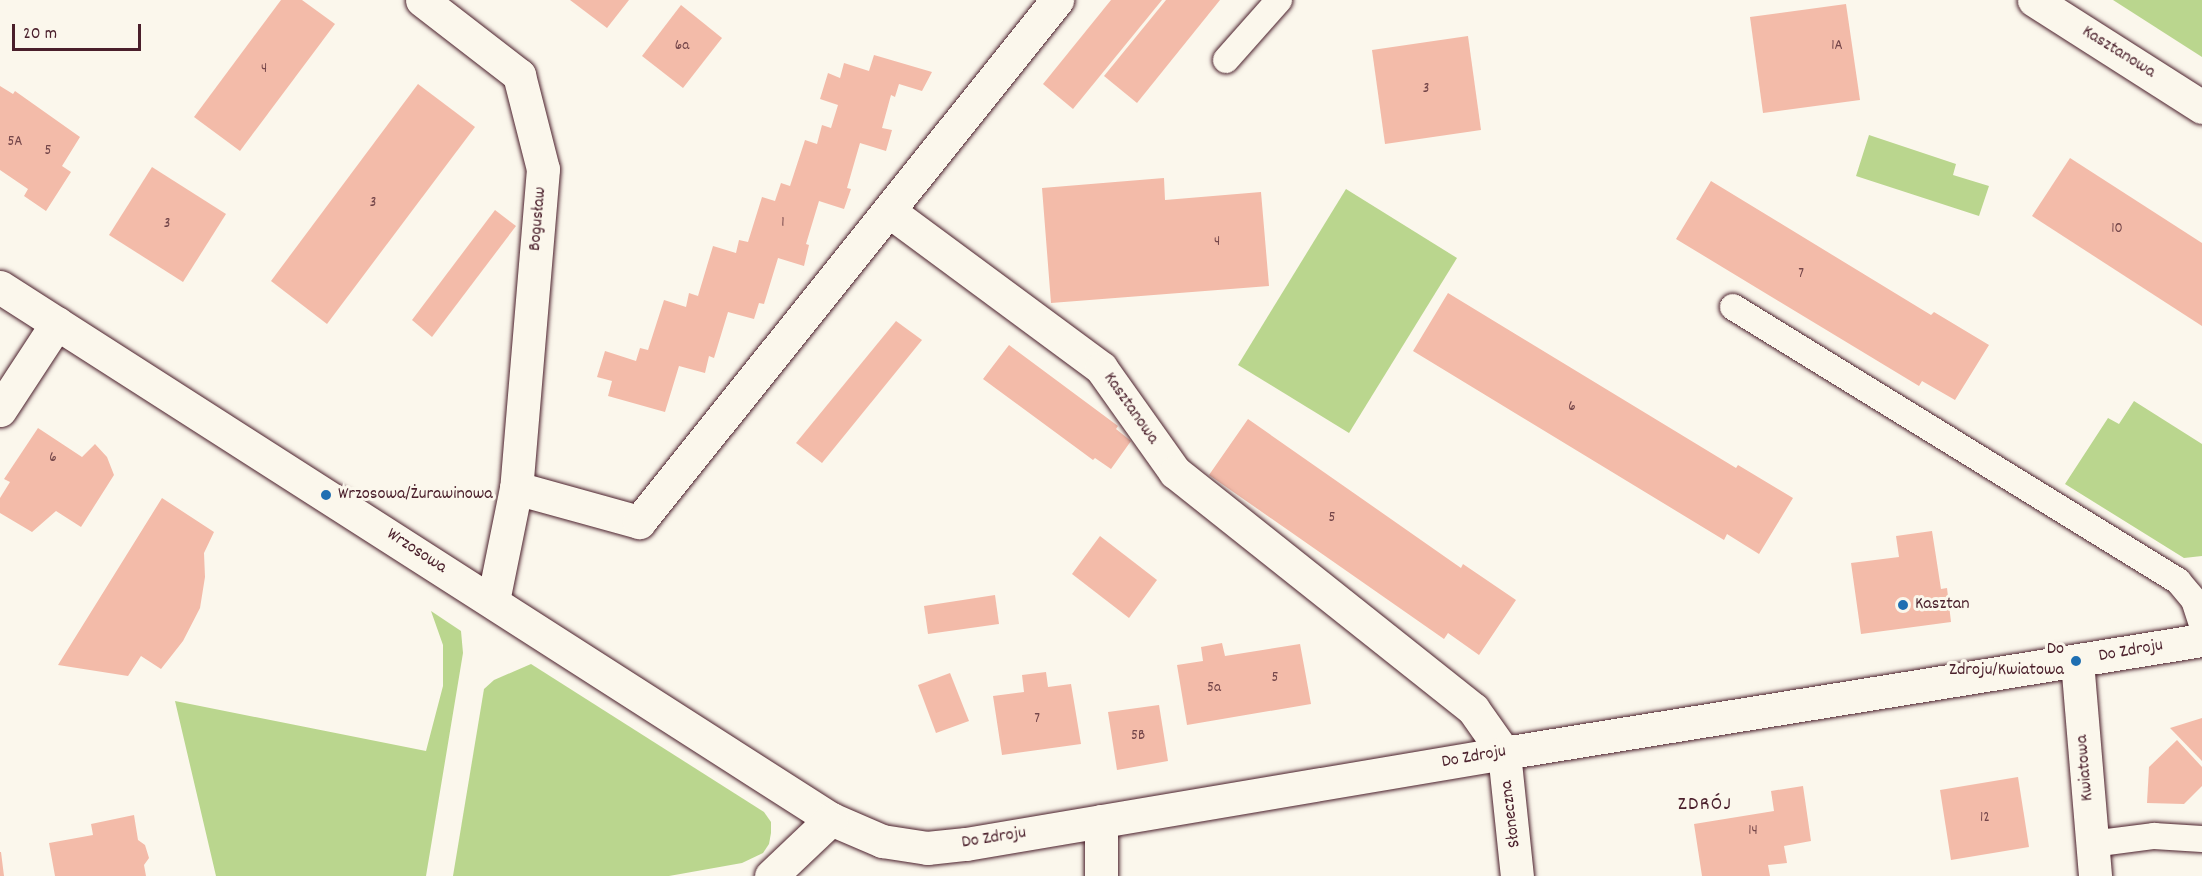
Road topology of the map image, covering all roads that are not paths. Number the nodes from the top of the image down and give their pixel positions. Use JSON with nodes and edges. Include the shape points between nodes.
{"nodes":[{"id":1,"x":422,"y":0,"type":"edge"},
{"id":2,"x":1058,"y":0,"type":"edge"},
{"id":3,"x":1278,"y":0,"type":"edge"},
{"id":4,"x":2034,"y":0,"type":"edge"},
{"id":5,"x":1226,"y":60,"type":"dead end"},
{"id":6,"x":2202,"y":106,"type":"edge"},
{"id":7,"x":889,"y":211,"type":"junction"},
{"id":8,"x":0,"y":287,"type":"edge"},
{"id":9,"x":1733,"y":307,"type":"dead end"},
{"id":10,"x":57,"y":323,"type":"junction"},
{"id":11,"x":0,"y":410,"type":"edge"},
{"id":12,"x":516,"y":488,"type":"junction"},
{"id":13,"x":493,"y":601,"type":"junction"},
{"id":14,"x":2202,"y":624,"type":"edge"},
{"id":15,"x":2202,"y":640,"type":"edge"},
{"id":16,"x":2077,"y":661,"type":"junction"},
{"id":17,"x":1504,"y":753,"type":"junction"},
{"id":18,"x":831,"y":819,"type":"junction"},
{"id":19,"x":1101,"y":821,"type":"junction"},
{"id":20,"x":2202,"y":839,"type":"edge"},
{"id":21,"x":2094,"y":860,"type":"edge"},
{"id":22,"x":771,"y":876,"type":"edge"},
{"id":23,"x":1101,"y":876,"type":"edge"},
{"id":24,"x":1517,"y":876,"type":"edge"}],
"edges":[{"from":1,"to":12,"type":"street","name":"Bogusław","via":[[519,75],[543,169]]},
{"from":2,"to":7,"type":"street"},
{"from":3,"to":5,"type":"lane"},
{"from":4,"to":6,"type":"street","name":"Kasztanowa"},
{"from":7,"to":12,"type":"street","via":[[639,522]]},
{"from":7,"to":17,"type":"street","name":"Kasztanowa","via":[[1101,368],[1175,472],[1473,709]]},
{"from":8,"to":10,"type":"street","name":"Wrzosowa"},
{"from":9,"to":14,"type":"lane","via":[[2178,582],[2194,600]]},
{"from":10,"to":11,"type":"street"},
{"from":10,"to":13,"type":"street","name":"Wrzosowa"},
{"from":12,"to":13,"type":"street","name":"Bogusław"},
{"from":13,"to":18,"type":"street","name":"Wrzosowa"},
{"from":15,"to":16,"type":"street","name":"Do Zdroju"},
{"from":16,"to":17,"type":"street","name":"Do Zdroju"},
{"from":16,"to":21,"type":"street","name":"Kwiatowa"},
{"from":17,"to":19,"type":"street","name":"Do Zdroju"},
{"from":17,"to":24,"type":"street","name":"Słoneczna"},
{"from":18,"to":19,"type":"street","name":"Do Zdroju","via":[[882,841],[927,848]]},
{"from":18,"to":22,"type":"street"},
{"from":19,"to":23,"type":"street"},
{"from":20,"to":21,"type":"lane","via":[[2154,836]]}]}
